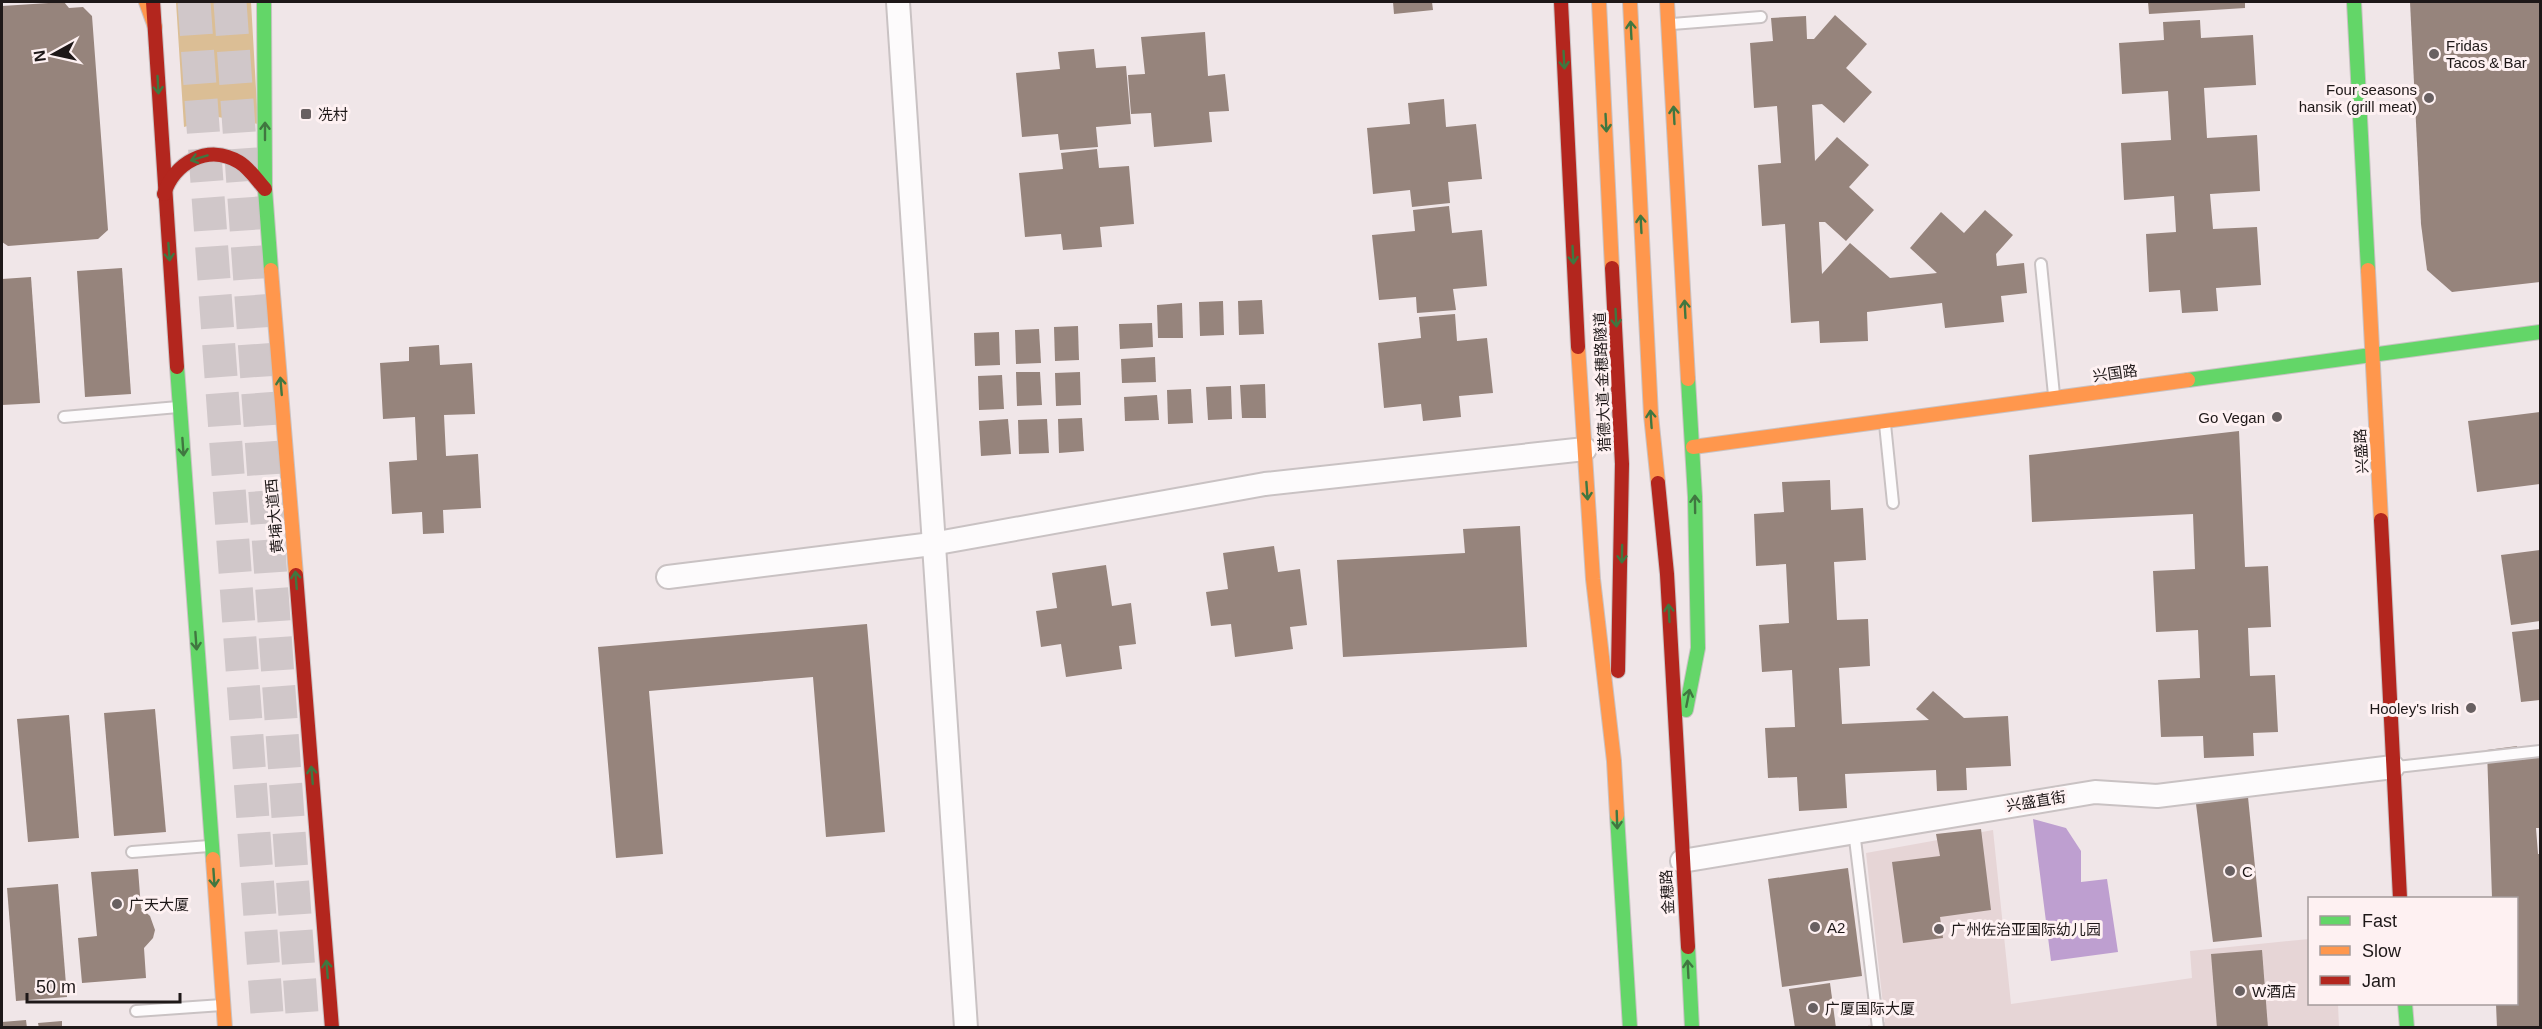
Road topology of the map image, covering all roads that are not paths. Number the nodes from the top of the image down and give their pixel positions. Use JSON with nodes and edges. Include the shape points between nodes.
{"nodes":[{"id":1,"x":146,"y":2,"type":"edge"},
{"id":2,"x":153,"y":2,"type":"edge"},
{"id":3,"x":264,"y":2,"type":"edge"},
{"id":4,"x":897,"y":2,"type":"edge"},
{"id":5,"x":1561,"y":2,"type":"edge"},
{"id":6,"x":1599,"y":2,"type":"edge"},
{"id":7,"x":1630,"y":2,"type":"edge"},
{"id":8,"x":1667,"y":2,"type":"edge"},
{"id":9,"x":2354,"y":2,"type":"edge"},
{"id":10,"x":1761,"y":17,"type":"dead end"},
{"id":11,"x":1668,"y":25,"type":"junction"},
{"id":12,"x":155,"y":27,"type":"junction"},
{"id":13,"x":265,"y":189,"type":"junction"},
{"id":14,"x":164,"y":194,"type":"junction"},
{"id":15,"x":2041,"y":264,"type":"dead end"},
{"id":16,"x":2541,"y":332,"type":"edge"},
{"id":17,"x":2373,"y":355,"type":"junction"},
{"id":18,"x":2054,"y":398,"type":"junction"},
{"id":19,"x":180,"y":407,"type":"junction"},
{"id":20,"x":64,"y":417,"type":"dead end"},
{"id":21,"x":1885,"y":421,"type":"junction"},
{"id":22,"x":1693,"y":447,"type":"junction"},
{"id":23,"x":1585,"y":449,"type":"junction"},
{"id":24,"x":1893,"y":503,"type":"dead end"},
{"id":25,"x":932,"y":544,"type":"junction"},
{"id":26,"x":668,"y":577,"type":"dead end"},
{"id":27,"x":2541,"y":751,"type":"edge"},
{"id":28,"x":1677,"y":755,"type":"junction"},
{"id":29,"x":1614,"y":761,"type":"junction"},
{"id":30,"x":2393,"y":767,"type":"junction"},
{"id":31,"x":1854,"y":831,"type":"junction"},
{"id":32,"x":211,"y":846,"type":"junction"},
{"id":33,"x":132,"y":852,"type":"dead end"},
{"id":34,"x":1682,"y":861,"type":"junction"},
{"id":35,"x":2400,"y":897,"type":"edge"},
{"id":36,"x":224,"y":1004,"type":"junction"},
{"id":37,"x":2405,"y":1005,"type":"edge"},
{"id":38,"x":136,"y":1011,"type":"dead end"},
{"id":39,"x":225,"y":1028,"type":"edge"},
{"id":40,"x":332,"y":1028,"type":"edge"},
{"id":41,"x":966,"y":1028,"type":"edge"},
{"id":42,"x":1630,"y":1028,"type":"edge"},
{"id":43,"x":1692,"y":1028,"type":"edge"},
{"id":44,"x":1878,"y":1028,"type":"edge"},
{"id":45,"x":2407,"y":1028,"type":"edge"}],
"edges":[{"from":1,"to":12,"type":"main road"},
{"from":2,"to":12,"type":"main road"},
{"from":13,"to":3,"type":"main road","name":"黄埔大道西","one_way":true},
{"from":4,"to":25,"type":"street"},
{"from":5,"to":23,"type":"main road","one_way":true},
{"from":6,"to":29,"type":"main road","name":"猎德大道-金穗路隧道","one_way":true,"via":[[1622,464]]},
{"from":28,"to":7,"type":"main road","one_way":true,"via":[[1667,574],[1651,415]]},
{"from":8,"to":11,"type":"main road"},
{"from":9,"to":17,"type":"main road","name":"兴盛路"},
{"from":10,"to":11,"type":"lane"},
{"from":22,"to":11,"type":"main road","one_way":true},
{"from":12,"to":14,"type":"main road","one_way":true},
{"from":13,"to":14,"type":"main road","one_way":true,"via":[[238,161],[212,154],[183,164],[166,183]]},
{"from":40,"to":13,"type":"main road","name":"黄埔大道西","one_way":true},
{"from":14,"to":19,"type":"main road","one_way":true},
{"from":15,"to":18,"type":"lane"},
{"from":16,"to":17,"type":"main road","name":"兴国路"},
{"from":17,"to":18,"type":"main road","name":"兴国路"},
{"from":17,"to":30,"type":"main road","name":"兴盛路"},
{"from":18,"to":21,"type":"main road","name":"兴国路"},
{"from":19,"to":20,"type":"lane"},
{"from":19,"to":32,"type":"main road","one_way":true},
{"from":21,"to":22,"type":"main road","name":"兴国路"},
{"from":21,"to":24,"type":"lane"},
{"from":28,"to":22,"type":"main road","one_way":true,"via":[[1698,648]]},
{"from":23,"to":25,"type":"street","via":[[1265,484]]},
{"from":23,"to":29,"type":"main road","one_way":true,"via":[[1593,579]]},
{"from":25,"to":26,"type":"street"},
{"from":25,"to":41,"type":"street"},
{"from":27,"to":30,"type":"lane"},
{"from":28,"to":34,"type":"main road","name":"金穗路"},
{"from":29,"to":42,"type":"main road","one_way":true},
{"from":30,"to":31,"type":"street","name":"兴盛直街","via":[[2157,796],[2095,792]]},
{"from":30,"to":35,"type":"main road","name":"兴盛路"},
{"from":31,"to":34,"type":"street","name":"兴盛直街"},
{"from":31,"to":44,"type":"lane"},
{"from":32,"to":33,"type":"lane"},
{"from":32,"to":36,"type":"main road","one_way":true},
{"from":43,"to":34,"type":"main road","name":"金穗路","one_way":true},
{"from":36,"to":38,"type":"lane"},
{"from":36,"to":39,"type":"main road"},
{"from":37,"to":45,"type":"main road"}]}
